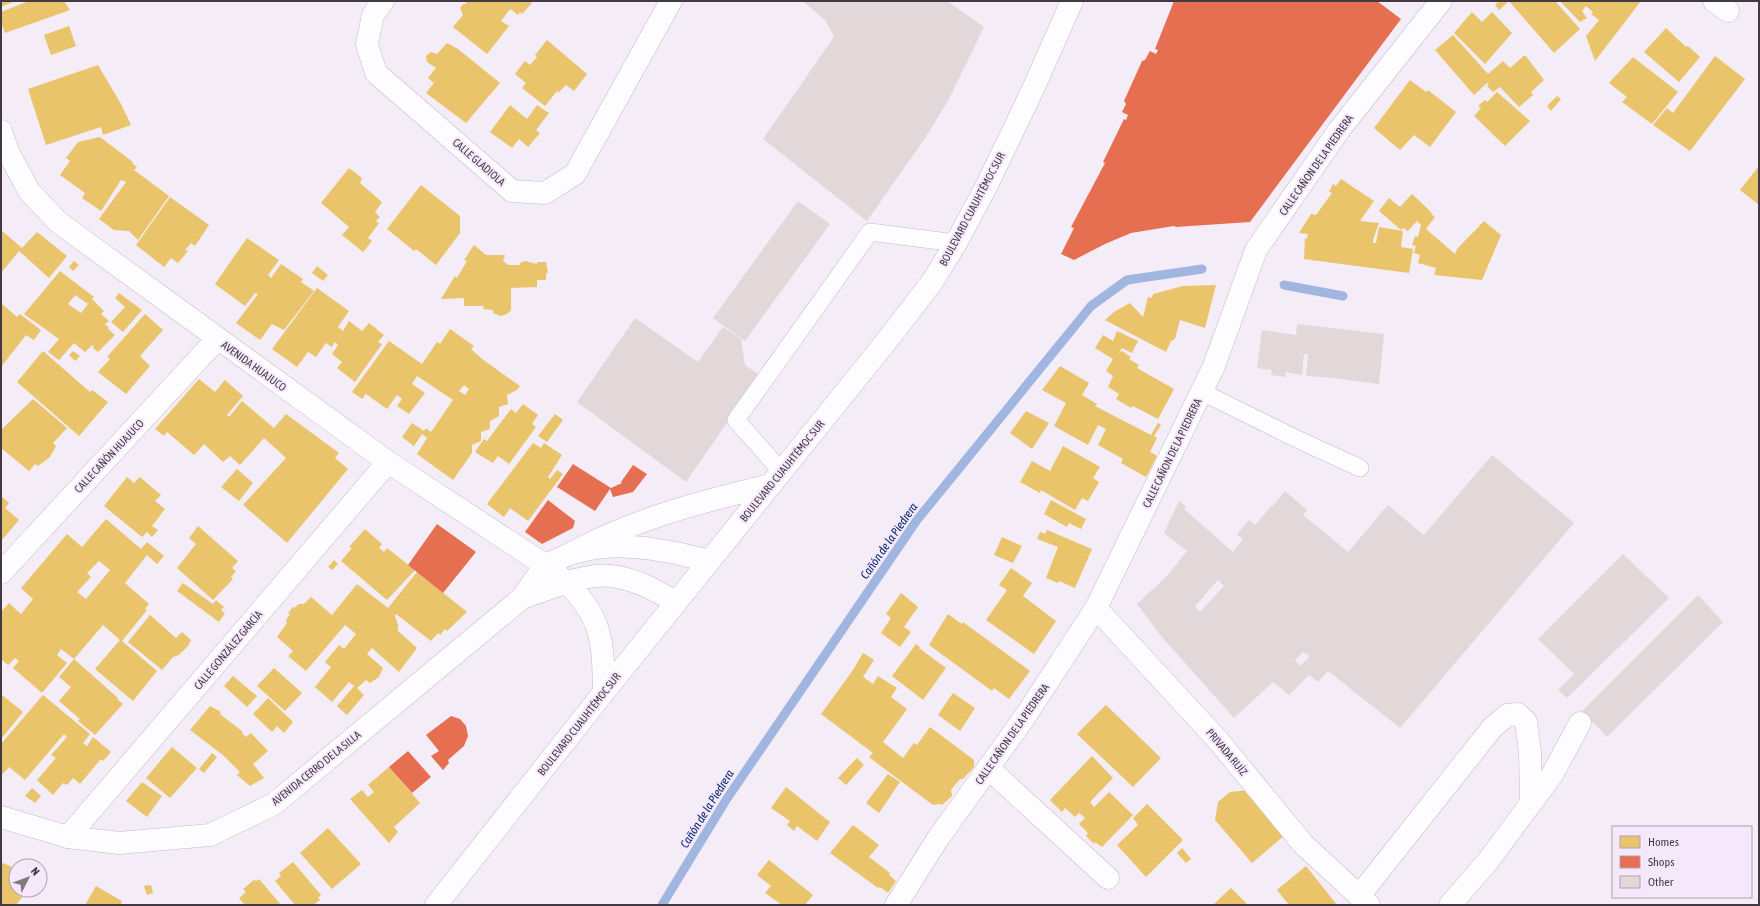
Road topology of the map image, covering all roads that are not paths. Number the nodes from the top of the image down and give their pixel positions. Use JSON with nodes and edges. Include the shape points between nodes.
{"nodes":[{"id":1,"x":383,"y":1,"type":"edge"},
{"id":2,"x":671,"y":1,"type":"edge"},
{"id":3,"x":1072,"y":1,"type":"edge"},
{"id":4,"x":1441,"y":1,"type":"edge"},
{"id":5,"x":1,"y":131,"type":"edge"},
{"id":6,"x":956,"y":243,"type":"junction"},
{"id":7,"x":217,"y":339,"type":"junction"},
{"id":8,"x":1202,"y":392,"type":"junction"},
{"id":9,"x":388,"y":462,"type":"junction"},
{"id":10,"x":1360,"y":468,"type":"dead end"},
{"id":11,"x":777,"y":478,"type":"junction"},
{"id":12,"x":572,"y":553,"type":"junction"},
{"id":13,"x":709,"y":561,"type":"junction"},
{"id":14,"x":545,"y":565,"type":"junction"},
{"id":15,"x":1,"y":573,"type":"edge"},
{"id":16,"x":566,"y":582,"type":"junction"},
{"id":17,"x":522,"y":598,"type":"junction"},
{"id":18,"x":676,"y":603,"type":"junction"},
{"id":19,"x":1096,"y":608,"type":"junction"},
{"id":20,"x":604,"y":692,"type":"junction"},
{"id":21,"x":1580,"y":724,"type":"dead end"},
{"id":22,"x":988,"y":768,"type":"junction"},
{"id":23,"x":1531,"y":803,"type":"junction"},
{"id":24,"x":1,"y":817,"type":"edge"},
{"id":25,"x":68,"y":837,"type":"junction"},
{"id":26,"x":1108,"y":878,"type":"dead end"},
{"id":27,"x":1364,"y":901,"type":"edge"},
{"id":28,"x":436,"y":905,"type":"edge"},
{"id":29,"x":896,"y":905,"type":"edge"},
{"id":30,"x":1450,"y":905,"type":"edge"}],
"edges":[{"from":1,"to":2,"type":"street","name":"CALLE GLADIOLA","via":[[373,15],[367,44],[376,73],[512,191],[545,193],[575,174]]},
{"from":3,"to":6,"type":"street","name":"BOULEVARD CUAUHTÉMOC SUR","via":[[1034,87]]},
{"from":4,"to":8,"type":"street","name":"CALLE CAÑON DE LA PIEDRERA","via":[[1339,130],[1256,250]]},
{"from":5,"to":7,"type":"street","name":"AVENIDA HUAJUCO","via":[[9,154],[28,191],[58,222]]},
{"from":6,"to":11,"type":"street","name":"BOULEVARD CUAUHTÉMOC SUR","via":[[932,282]]},
{"from":6,"to":11,"type":"lane","via":[[870,232],[736,420]]},
{"from":7,"to":9,"type":"street","name":"AVENIDA HUAJUCO"},
{"from":7,"to":15,"type":"street","name":"CALLE CAÑÓN HUAJUCO"},
{"from":8,"to":10,"type":"lane"},
{"from":8,"to":19,"type":"street","name":"CALLE CAÑON DE LA PIEDRERA"},
{"from":9,"to":14,"type":"street","name":"AVENIDA HUAJUCO"},
{"from":9,"to":25,"type":"street","name":"CALLE GONZÁLEZ GARCÍA"},
{"from":11,"to":12,"type":"street","via":[[642,522]]},
{"from":11,"to":13,"type":"street","name":"BOULEVARD CUAUHTÉMOC SUR"},
{"from":12,"to":13,"type":"street","via":[[616,546],[676,553]]},
{"from":12,"to":14,"type":"street"},
{"from":13,"to":18,"type":"street","name":"BOULEVARD CUAUHTÉMOC SUR"},
{"from":14,"to":16,"type":"street","name":"AVENIDA HUAJUCO"},
{"from":14,"to":17,"type":"street","name":"AVENIDA CERRO DE LA SILLA"},
{"from":16,"to":17,"type":"street","name":"AVENIDA CERRO DE LA SILLA"},
{"from":16,"to":18,"type":"street","via":[[610,575],[651,587]]},
{"from":16,"to":20,"type":"street","name":"AVENIDA HUAJUCO","via":[[583,601],[601,634]]},
{"from":17,"to":25,"type":"street","name":"AVENIDA CERRO DE LA SILLA","via":[[274,804],[210,835],[119,843]]},
{"from":18,"to":20,"type":"street","name":"BOULEVARD CUAUHTÉMOC SUR"},
{"from":19,"to":22,"type":"street","name":"CALLE CAÑON DE LA PIEDRERA"},
{"from":19,"to":27,"type":"street","name":"PRIVADA RUÍZ","via":[[1216,738],[1303,844]]},
{"from":20,"to":28,"type":"street","name":"BOULEVARD CUAUHTÉMOC SUR"},
{"from":21,"to":23,"type":"street","via":[[1552,775]]},
{"from":22,"to":26,"type":"street"},
{"from":22,"to":29,"type":"street","name":"CALLE CAÑON DE LA PIEDRERA","via":[[937,840]]},
{"from":23,"to":27,"type":"street","via":[[1530,753],[1526,722],[1518,714],[1507,715],[1492,728]]},
{"from":23,"to":30,"type":"street","via":[[1488,861]]},
{"from":24,"to":25,"type":"street","name":"AVENIDA CERRO DE LA SILLA"}]}
